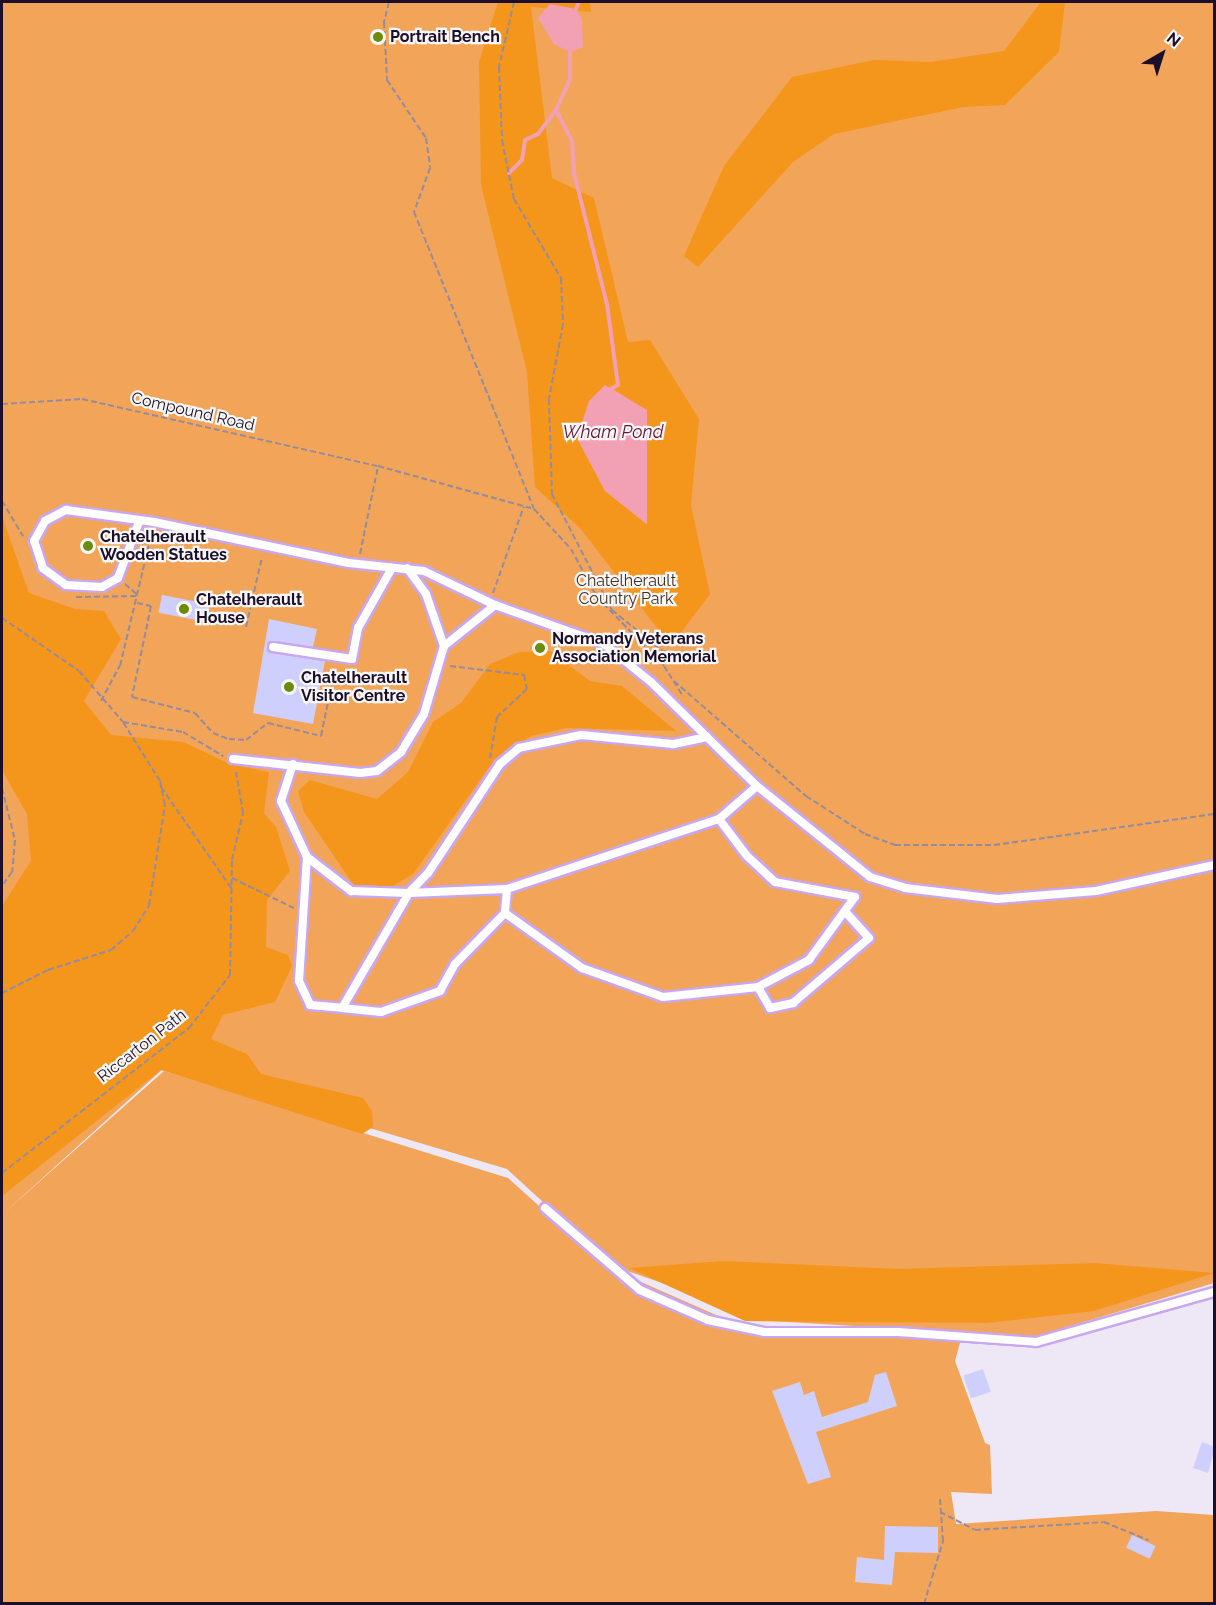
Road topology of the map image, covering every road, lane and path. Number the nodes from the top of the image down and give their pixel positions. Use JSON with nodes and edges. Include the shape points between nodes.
{"nodes":[{"id":1,"x":389,"y":2,"type":"edge"},
{"id":2,"x":514,"y":2,"type":"edge"},
{"id":3,"x":2,"y":404,"type":"edge"},
{"id":4,"x":378,"y":466,"type":"junction"},
{"id":5,"x":524,"y":506,"type":"junction"},
{"id":6,"x":534,"y":509,"type":"junction"},
{"id":7,"x":139,"y":522,"type":"junction"},
{"id":8,"x":154,"y":522,"type":"junction"},
{"id":9,"x":264,"y":544,"type":"junction"},
{"id":10,"x":361,"y":548,"type":"dead end"},
{"id":11,"x":392,"y":568,"type":"junction"},
{"id":12,"x":407,"y":568,"type":"junction"},
{"id":13,"x":118,"y":578,"type":"junction"},
{"id":14,"x":139,"y":596,"type":"junction"},
{"id":15,"x":493,"y":601,"type":"junction"},
{"id":16,"x":138,"y":603,"type":"junction"},
{"id":17,"x":2,"y":618,"type":"edge"},
{"id":18,"x":246,"y":627,"type":"dead end"},
{"id":19,"x":444,"y":646,"type":"junction"},
{"id":20,"x":273,"y":647,"type":"dead end"},
{"id":21,"x":337,"y":657,"type":"junction"},
{"id":22,"x":685,"y":658,"type":"dead end"},
{"id":23,"x":438,"y":665,"type":"junction"},
{"id":24,"x":101,"y":701,"type":"junction"},
{"id":25,"x":123,"y":722,"type":"junction"},
{"id":26,"x":707,"y":736,"type":"junction"},
{"id":27,"x":234,"y":759,"type":"junction"},
{"id":28,"x":293,"y":764,"type":"junction"},
{"id":29,"x":491,"y":776,"type":"junction"},
{"id":30,"x":757,"y":786,"type":"junction"},
{"id":31,"x":161,"y":787,"type":"junction"},
{"id":32,"x":2,"y":788,"type":"edge"},
{"id":33,"x":1215,"y":814,"type":"edge"},
{"id":34,"x":719,"y":819,"type":"junction"},
{"id":35,"x":307,"y":857,"type":"junction"},
{"id":36,"x":1215,"y":865,"type":"edge"},
{"id":37,"x":232,"y":878,"type":"junction"},
{"id":38,"x":2,"y":886,"type":"edge"},
{"id":39,"x":232,"y":889,"type":"junction"},
{"id":40,"x":507,"y":889,"type":"junction"},
{"id":41,"x":409,"y":893,"type":"junction"},
{"id":42,"x":302,"y":910,"type":"junction"},
{"id":43,"x":845,"y":911,"type":"junction"},
{"id":44,"x":506,"y":913,"type":"junction"},
{"id":45,"x":758,"y":987,"type":"junction"},
{"id":46,"x":2,"y":993,"type":"edge"},
{"id":47,"x":342,"y":1008,"type":"junction"},
{"id":48,"x":2,"y":1173,"type":"edge"},
{"id":49,"x":545,"y":1208,"type":"dead end"},
{"id":50,"x":1215,"y":1292,"type":"edge"},
{"id":51,"x":940,"y":1498,"type":"dead end"},
{"id":52,"x":940,"y":1512,"type":"junction"},
{"id":53,"x":1148,"y":1540,"type":"dead end"},
{"id":54,"x":924,"y":1604,"type":"edge"}],
"edges":[{"from":1,"to":6,"type":"path","via":[[384,22],[387,80],[426,138],[430,168],[414,212]]},
{"from":2,"to":22,"type":"path","via":[[499,67],[502,140],[514,199],[561,278],[563,324],[549,399],[552,494],[612,610],[661,650]]},
{"from":3,"to":4,"type":"path","name":"Compound Road","via":[[82,399]]},
{"from":4,"to":5,"type":"path","name":"Compound Road"},
{"from":4,"to":10,"type":"path"},
{"from":5,"to":6,"type":"path","name":"Compound Road"},
{"from":5,"to":15,"type":"path"},
{"from":6,"to":33,"type":"path","via":[[571,549],[597,597],[672,680],[806,796],[865,834],[895,845],[994,845]]},
{"from":7,"to":8,"type":"lane"},
{"from":7,"to":13,"type":"lane"},
{"from":7,"to":13,"type":"lane","via":[[66,510],[45,520],[34,541],[43,568],[66,585],[102,587]]},
{"from":8,"to":9,"type":"lane"},
{"from":8,"to":14,"type":"path"},
{"from":9,"to":11,"type":"lane"},
{"from":9,"to":18,"type":"path"},
{"from":11,"to":12,"type":"lane"},
{"from":11,"to":21,"type":"lane","via":[[368,607],[352,659]]},
{"from":12,"to":15,"type":"lane"},
{"from":12,"to":19,"type":"lane","via":[[426,594]]},
{"from":13,"to":14,"type":"path"},
{"from":14,"to":16,"type":"path"},
{"from":15,"to":19,"type":"lane"},
{"from":15,"to":26,"type":"lane","via":[[604,644]]},
{"from":16,"to":21,"type":"path","via":[[151,606],[132,697],[195,713],[213,733],[229,739],[246,740],[268,723],[321,736]]},
{"from":16,"to":24,"type":"path","via":[[120,666]]},
{"from":17,"to":24,"type":"path","via":[[79,671]]},
{"from":19,"to":23,"type":"lane"},
{"from":20,"to":21,"type":"lane"},
{"from":23,"to":28,"type":"lane","via":[[424,714],[390,762],[360,773]]},
{"from":23,"to":29,"type":"path","via":[[524,675],[527,689],[497,717],[489,749]]},
{"from":24,"to":25,"type":"path"},
{"from":25,"to":27,"type":"path","via":[[183,732]]},
{"from":25,"to":31,"type":"path"},
{"from":26,"to":29,"type":"lane","via":[[673,744],[581,735],[543,739],[519,748]]},
{"from":26,"to":30,"type":"lane"},
{"from":27,"to":28,"type":"lane"},
{"from":27,"to":37,"type":"path","name":"Riccarton Path","via":[[243,813]]},
{"from":28,"to":35,"type":"lane","via":[[281,801]]},
{"from":29,"to":41,"type":"lane","via":[[428,873]]},
{"from":30,"to":34,"type":"lane"},
{"from":30,"to":36,"type":"lane","via":[[870,877],[905,888],[997,899],[1053,895]]},
{"from":31,"to":39,"type":"path"},
{"from":31,"to":46,"type":"path","via":[[165,830],[158,875],[149,905],[133,931],[111,950],[48,970]]},
{"from":32,"to":38,"type":"path","via":[[15,840],[12,872]]},
{"from":34,"to":40,"type":"lane"},
{"from":34,"to":43,"type":"lane","via":[[747,856],[775,882],[855,897]]},
{"from":35,"to":41,"type":"lane","via":[[351,891]]},
{"from":35,"to":42,"type":"lane"},
{"from":37,"to":39,"type":"path","name":"Riccarton Path"},
{"from":37,"to":42,"type":"path","via":[[283,906]]},
{"from":39,"to":48,"type":"path","name":"Riccarton Path","via":[[230,975],[189,1028]]},
{"from":40,"to":41,"type":"lane"},
{"from":40,"to":44,"type":"lane"},
{"from":41,"to":47,"type":"lane"},
{"from":42,"to":47,"type":"lane","via":[[299,981],[310,1005]]},
{"from":43,"to":45,"type":"lane","via":[[809,960]]},
{"from":43,"to":45,"type":"lane","via":[[869,938],[793,1004],[770,1008]]},
{"from":44,"to":45,"type":"lane","via":[[582,968],[663,997]]},
{"from":44,"to":47,"type":"lane","via":[[455,963],[440,992],[381,1012]]},
{"from":49,"to":50,"type":"lane","via":[[640,1290],[708,1320],[764,1332],[898,1332],[1036,1342]]},
{"from":51,"to":52,"type":"path"},
{"from":52,"to":53,"type":"path","via":[[975,1530],[1104,1522]]},
{"from":52,"to":54,"type":"path","via":[[944,1541]]}]}
